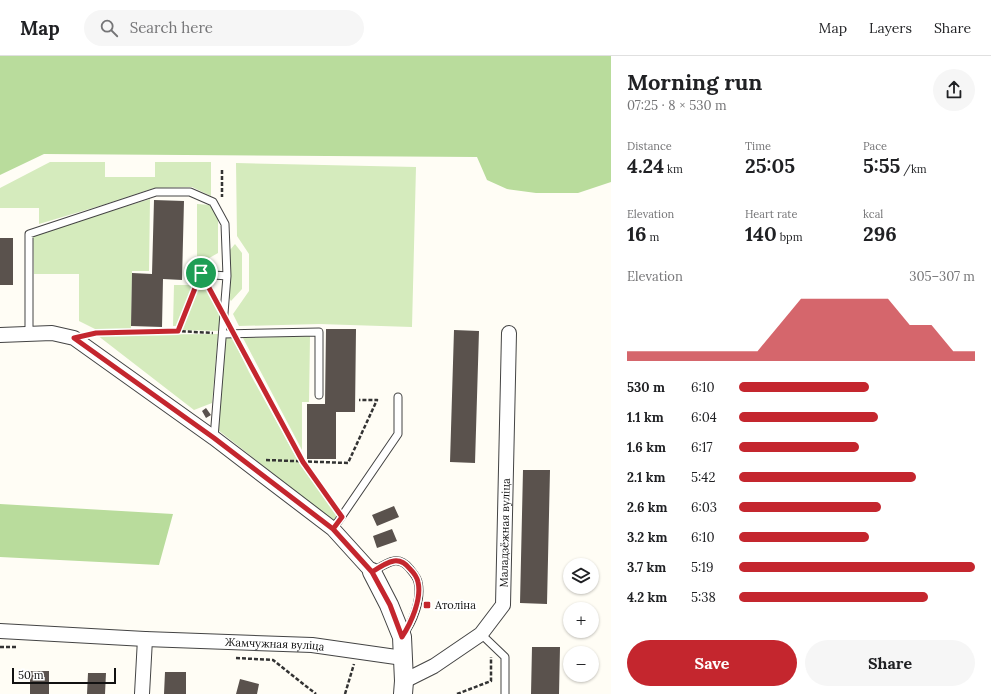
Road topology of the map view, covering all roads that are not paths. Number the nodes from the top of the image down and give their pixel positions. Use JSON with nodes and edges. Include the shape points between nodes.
{"nodes":[{"id":1,"x":214,"y":275,"type":"dead end"},
{"id":2,"x":227,"y":276,"type":"junction"},
{"id":3,"x":509,"y":333,"type":"dead end"},
{"id":4,"x":29,"y":334,"type":"junction"},
{"id":5,"x":223,"y":334,"type":"junction"},
{"id":6,"x":0,"y":335,"type":"edge"},
{"id":7,"x":319,"y":395,"type":"dead end"},
{"id":8,"x":398,"y":397,"type":"dead end"},
{"id":9,"x":214,"y":438,"type":"junction"},
{"id":10,"x":333,"y":529,"type":"junction"},
{"id":11,"x":372,"y":572,"type":"junction"},
{"id":12,"x":0,"y":632,"type":"edge"},
{"id":13,"x":482,"y":634,"type":"junction"},
{"id":14,"x":402,"y":637,"type":"junction"},
{"id":15,"x":145,"y":639,"type":"junction"},
{"id":16,"x":403,"y":658,"type":"junction"},
{"id":17,"x":403,"y":688,"type":"edge"},
{"id":18,"x":142,"y":694,"type":"edge"},
{"id":19,"x":505,"y":694,"type":"edge"}],
"edges":[{"from":1,"to":2,"type":"lane"},
{"from":2,"to":4,"type":"lane","via":[[225,224],[213,202],[190,192],[156,192],[29,234]]},
{"from":2,"to":5,"type":"lane"},
{"from":3,"to":13,"type":"street","name":"Маладзёжная вуліца","via":[[504,605]]},
{"from":4,"to":6,"type":"street"},
{"from":4,"to":9,"type":"street","via":[[52,333],[74,338]]},
{"from":5,"to":7,"type":"lane","via":[[319,332]]},
{"from":5,"to":9,"type":"lane"},
{"from":8,"to":10,"type":"lane","via":[[398,434]]},
{"from":9,"to":10,"type":"street"},
{"from":10,"to":11,"type":"street"},
{"from":11,"to":14,"type":"street","via":[[390,605]]},
{"from":11,"to":14,"type":"lane","via":[[392,561],[398,561],[403,562],[418,581],[415,612]]},
{"from":12,"to":15,"type":"street","name":"Жамчужная вуліца"},
{"from":13,"to":17,"type":"street","name":"Маладзёжная вуліца"},
{"from":13,"to":19,"type":"lane","via":[[505,658]]},
{"from":14,"to":16,"type":"street"},
{"from":15,"to":16,"type":"street","name":"Жамчужная вуліца","via":[[312,646]]},
{"from":15,"to":18,"type":"street"},
{"from":16,"to":17,"type":"street"}]}
